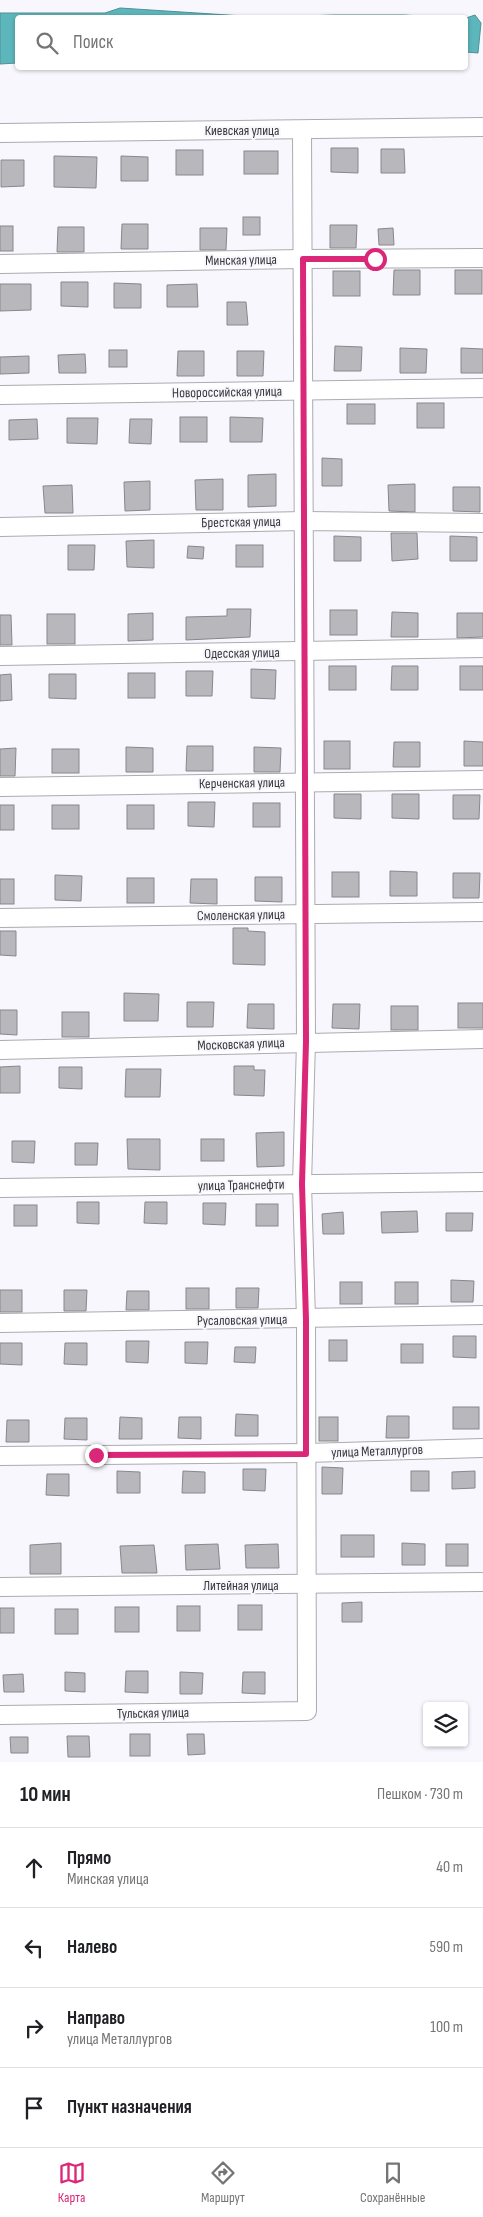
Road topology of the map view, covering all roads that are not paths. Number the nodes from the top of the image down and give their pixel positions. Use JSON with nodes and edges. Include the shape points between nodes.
{"nodes":[{"id":1,"x":483,"y":127,"type":"edge"},
{"id":2,"x":302,"y":130,"type":"junction"},
{"id":3,"x":0,"y":132,"type":"edge"},
{"id":4,"x":483,"y":258,"type":"edge"},
{"id":5,"x":303,"y":259,"type":"junction"},
{"id":6,"x":0,"y":264,"type":"edge"},
{"id":7,"x":483,"y":388,"type":"edge"},
{"id":8,"x":303,"y":391,"type":"junction"},
{"id":9,"x":0,"y":395,"type":"edge"},
{"id":10,"x":304,"y":521,"type":"junction"},
{"id":11,"x":483,"y":523,"type":"edge"},
{"id":12,"x":0,"y":526,"type":"edge"},
{"id":13,"x":483,"y":648,"type":"edge"},
{"id":14,"x":304,"y":652,"type":"junction"},
{"id":15,"x":0,"y":656,"type":"edge"},
{"id":16,"x":483,"y":780,"type":"edge"},
{"id":17,"x":305,"y":783,"type":"junction"},
{"id":18,"x":0,"y":787,"type":"edge"},
{"id":19,"x":483,"y":912,"type":"edge"},
{"id":20,"x":306,"y":914,"type":"junction"},
{"id":21,"x":0,"y":918,"type":"edge"},
{"id":22,"x":483,"y":1039,"type":"edge"},
{"id":23,"x":306,"y":1042,"type":"junction"},
{"id":24,"x":0,"y":1050,"type":"edge"},
{"id":25,"x":483,"y":1182,"type":"edge"},
{"id":26,"x":302,"y":1184,"type":"junction"},
{"id":27,"x":0,"y":1188,"type":"edge"},
{"id":28,"x":483,"y":1315,"type":"edge"},
{"id":29,"x":306,"y":1320,"type":"junction"},
{"id":30,"x":0,"y":1324,"type":"edge"},
{"id":31,"x":483,"y":1448,"type":"edge"},
{"id":32,"x":306,"y":1454,"type":"junction"},
{"id":33,"x":0,"y":1456,"type":"edge"},
{"id":34,"x":481,"y":1582,"type":"dead end"},
{"id":35,"x":306,"y":1585,"type":"junction"},
{"id":36,"x":0,"y":1587,"type":"edge"},
{"id":37,"x":0,"y":1715,"type":"edge"}],
"edges":[{"from":1,"to":2,"type":"street","name":"Киевская улица"},
{"from":2,"to":3,"type":"street","name":"Киевская улица"},
{"from":2,"to":5,"type":"street"},
{"from":4,"to":5,"type":"street","name":"Минская улица"},
{"from":5,"to":6,"type":"street","name":"Минская улица"},
{"from":5,"to":8,"type":"street"},
{"from":7,"to":8,"type":"street","name":"Новороссийская улица"},
{"from":8,"to":9,"type":"street","name":"Новороссийская улица"},
{"from":8,"to":10,"type":"street"},
{"from":10,"to":11,"type":"street","name":"Брестская улица"},
{"from":10,"to":12,"type":"street","name":"Брестская улица"},
{"from":10,"to":14,"type":"street"},
{"from":13,"to":14,"type":"street","name":"Одесская улица"},
{"from":14,"to":15,"type":"street","name":"Одесская улица"},
{"from":14,"to":17,"type":"street"},
{"from":16,"to":17,"type":"street","name":"Керченская улица"},
{"from":17,"to":18,"type":"street","name":"Керченская улица"},
{"from":17,"to":20,"type":"street"},
{"from":19,"to":20,"type":"street","name":"Смоленская улица"},
{"from":20,"to":21,"type":"street","name":"Смоленская улица"},
{"from":20,"to":23,"type":"street"},
{"from":22,"to":23,"type":"street","name":"Московская улица"},
{"from":23,"to":24,"type":"street","name":"Московская улица"},
{"from":23,"to":26,"type":"street"},
{"from":25,"to":26,"type":"street","name":"улица Транснефти"},
{"from":26,"to":27,"type":"street","name":"улица Транснефти"},
{"from":26,"to":29,"type":"street"},
{"from":28,"to":29,"type":"street","name":"Русаловская улица"},
{"from":29,"to":30,"type":"street","name":"Русаловская улица"},
{"from":29,"to":32,"type":"street"},
{"from":31,"to":32,"type":"street","name":"улица Металлургов"},
{"from":32,"to":33,"type":"street","name":"улица Металлургов"},
{"from":32,"to":35,"type":"street"},
{"from":34,"to":35,"type":"street","name":"Литейная улица"},
{"from":35,"to":36,"type":"street","name":"Литейная улица"},
{"from":35,"to":37,"type":"street","name":"Тульская улица","via":[[306,1711]]}]}
